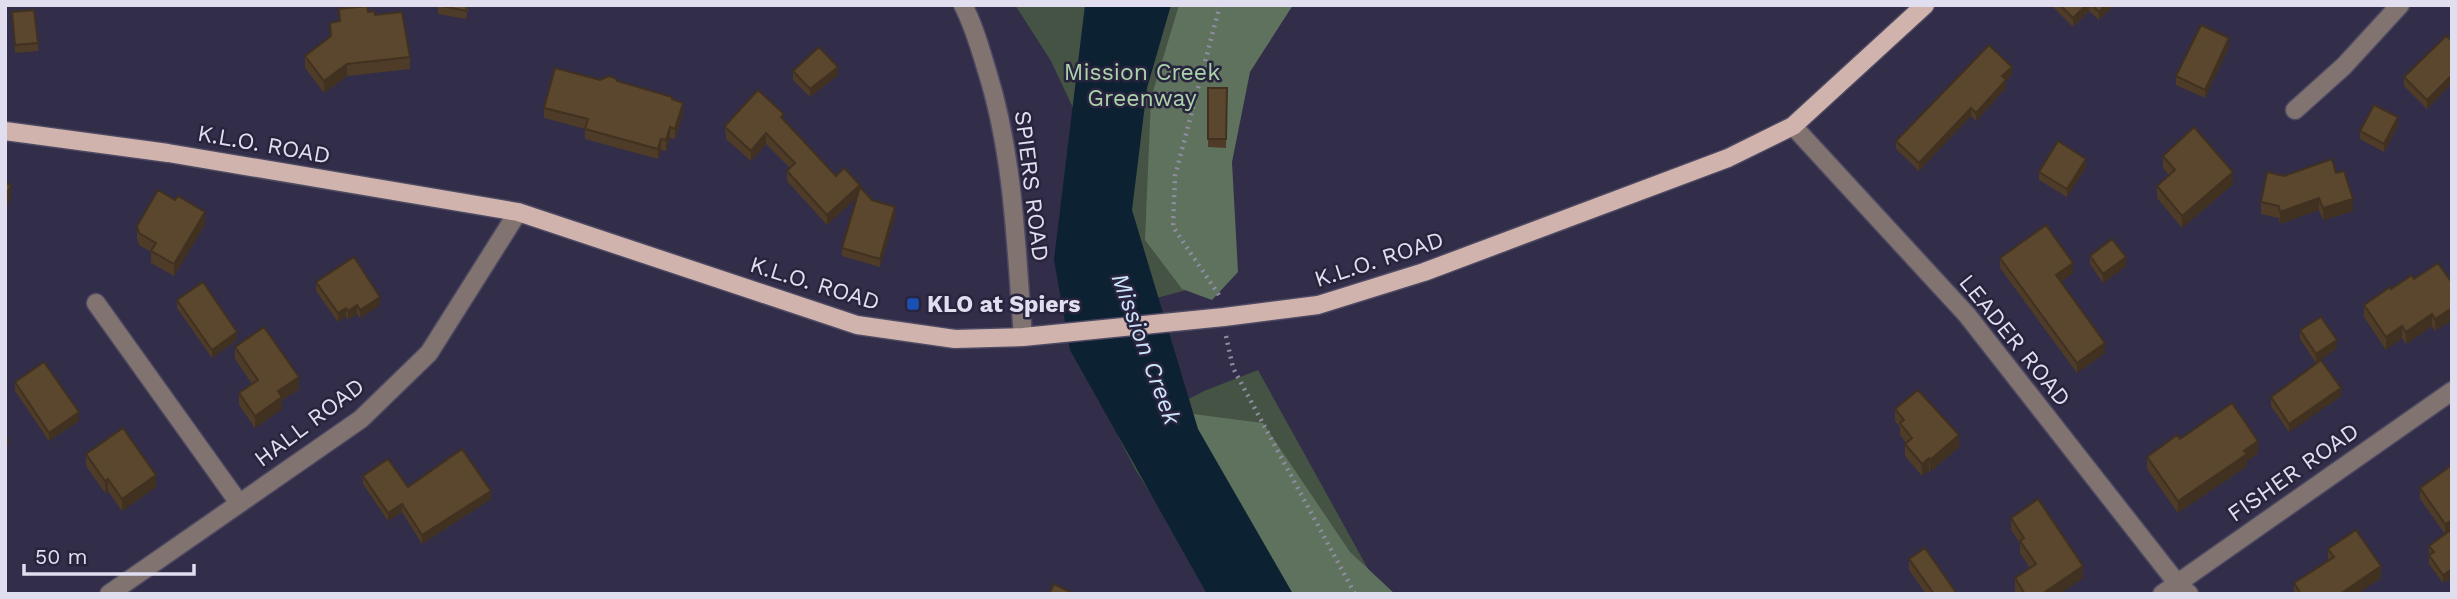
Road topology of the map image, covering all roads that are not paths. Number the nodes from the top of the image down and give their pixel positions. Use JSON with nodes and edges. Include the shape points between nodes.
{"nodes":[{"id":1,"x":963,"y":5,"type":"edge"},
{"id":2,"x":1925,"y":5,"type":"edge"},
{"id":3,"x":2400,"y":5,"type":"edge"},
{"id":4,"x":2295,"y":110,"type":"dead end"},
{"id":5,"x":1793,"y":126,"type":"junction"},
{"id":6,"x":5,"y":131,"type":"edge"},
{"id":7,"x":518,"y":212,"type":"junction"},
{"id":8,"x":96,"y":303,"type":"dead end"},
{"id":9,"x":1023,"y":337,"type":"junction"},
{"id":10,"x":2452,"y":391,"type":"edge"},
{"id":11,"x":239,"y":503,"type":"junction"},
{"id":12,"x":2183,"y":589,"type":"edge"},
{"id":13,"x":109,"y":594,"type":"edge"},
{"id":14,"x":2162,"y":594,"type":"edge"}],
"edges":[{"from":1,"to":9,"type":"street","name":"SPIERS ROAD","via":[[1000,112],[1013,195]]},
{"from":2,"to":5,"type":"main road","name":"K.L.O. ROAD"},
{"from":3,"to":4,"type":"street","via":[[2344,66]]},
{"from":5,"to":9,"type":"main road","name":"K.L.O. ROAD","via":[[1728,158],[1424,272],[1318,305]]},
{"from":5,"to":12,"type":"street","name":"LEADER ROAD","via":[[1967,315]]},
{"from":6,"to":7,"type":"main road","name":"K.L.O. ROAD","via":[[168,153]]},
{"from":7,"to":9,"type":"main road","name":"K.L.O. ROAD","via":[[857,325],[955,339]]},
{"from":7,"to":11,"type":"street","name":"HALL ROAD","via":[[429,353],[361,419]]},
{"from":8,"to":11,"type":"street"},
{"from":10,"to":12,"type":"street","name":"FISHER ROAD"},
{"from":11,"to":13,"type":"street","name":"HALL ROAD"},
{"from":12,"to":14,"type":"street","name":"FISHER ROAD"}]}
